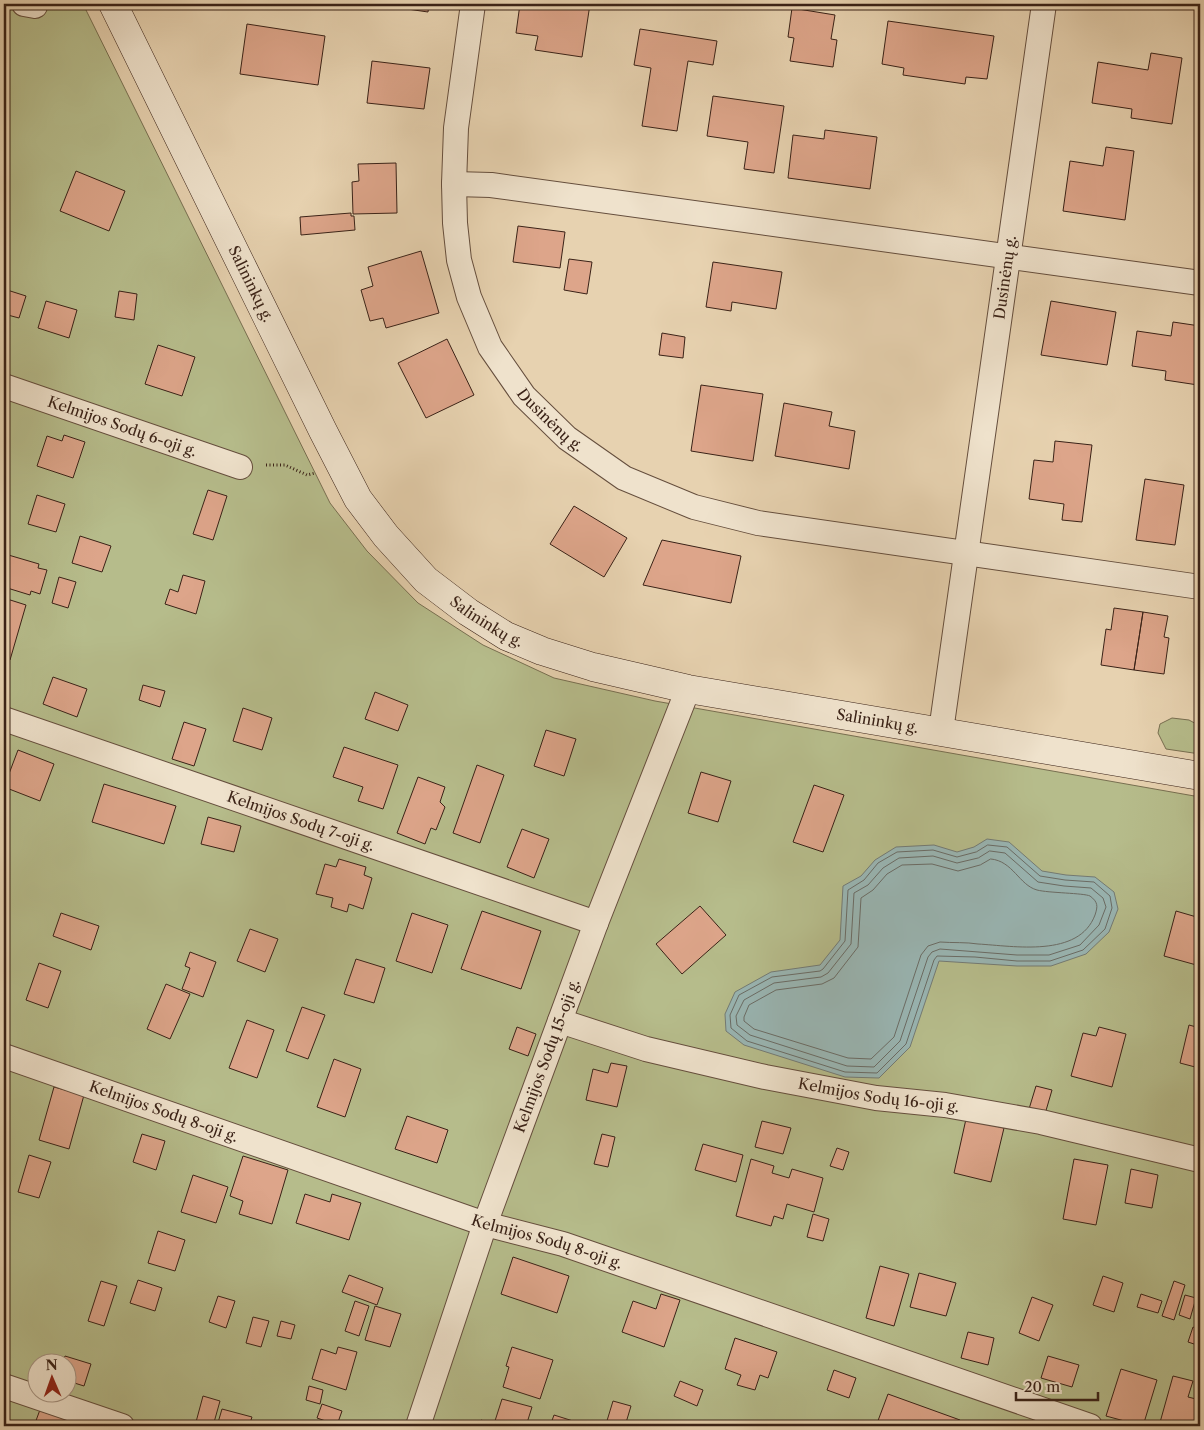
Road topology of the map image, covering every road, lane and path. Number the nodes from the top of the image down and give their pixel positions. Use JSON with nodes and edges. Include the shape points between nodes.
{"nodes":[{"id":1,"x":113,"y":4,"type":"edge"},
{"id":2,"x":473,"y":4,"type":"edge"},
{"id":3,"x":1044,"y":4,"type":"edge"},
{"id":4,"x":454,"y":184,"type":"junction"},
{"id":5,"x":1009,"y":256,"type":"junction"},
{"id":6,"x":1200,"y":283,"type":"edge"},
{"id":7,"x":4,"y":386,"type":"edge"},
{"id":8,"x":240,"y":467,"type":"joint"},
{"id":9,"x":342,"y":468,"type":"junction"},
{"id":10,"x":966,"y":552,"type":"junction"},
{"id":11,"x":1200,"y":586,"type":"edge"},
{"id":12,"x":688,"y":689,"type":"junction"},
{"id":13,"x":4,"y":719,"type":"edge"},
{"id":14,"x":940,"y":731,"type":"junction"},
{"id":15,"x":1200,"y":776,"type":"edge"},
{"id":16,"x":596,"y":924,"type":"junction"},
{"id":17,"x":560,"y":1021,"type":"junction"},
{"id":18,"x":4,"y":1056,"type":"edge"},
{"id":19,"x":1200,"y":1160,"type":"edge"},
{"id":20,"x":485,"y":1224,"type":"junction"},
{"id":21,"x":4,"y":1386,"type":"edge"},
{"id":22,"x":122,"y":1426,"type":"edge"},
{"id":23,"x":418,"y":1426,"type":"edge"},
{"id":24,"x":1090,"y":1426,"type":"edge"}],
"edges":[{"from":1,"to":9,"type":"main road","name":"Salininkų g."},
{"from":2,"to":4,"type":"street","name":"Dusinėnų g.","via":[[456,128]]},
{"from":3,"to":5,"type":"street","name":"Dusinėnų g."},
{"from":4,"to":5,"type":"street","via":[[491,185]]},
{"from":4,"to":10,"type":"street","name":"Dusinėnų g.","via":[[459,260],[469,297],[490,347],[524,396],[567,438],[624,478],[694,507],[758,523]]},
{"from":5,"to":6,"type":"street"},
{"from":5,"to":10,"type":"street","name":"Dusinėnų g."},
{"from":7,"to":8,"type":"street","name":"Kelmijos Sodų 6-oji g."},
{"from":8,"to":9,"type":"path","via":[[285,465],[307,475]]},
{"from":9,"to":12,"type":"main road","name":"Salininkų g.","via":[[358,499],[386,536],[426,580],[468,612],[506,636],[542,651],[593,667]]},
{"from":10,"to":11,"type":"street","name":"Dusinėnų g."},
{"from":10,"to":14,"type":"street","name":"Dusinėnų g."},
{"from":12,"to":14,"type":"main road","name":"Salininkų g."},
{"from":12,"to":16,"type":"street","name":"Kelmijos Sodų 15-oji g."},
{"from":13,"to":16,"type":"street","name":"Kelmijos Sodų 7-oji g."},
{"from":14,"to":15,"type":"main road","name":"Salininkų g."},
{"from":16,"to":17,"type":"street","name":"Kelmijos Sodų 15-oji g."},
{"from":17,"to":19,"type":"street","name":"Kelmijos Sodų 16-oji g.","via":[[646,1049],[765,1077],[876,1098],[945,1105],[1041,1122]]},
{"from":17,"to":20,"type":"street","name":"Kelmijos Sodų 15-oji g."},
{"from":18,"to":20,"type":"street","name":"Kelmijos Sodų 8-oji g."},
{"from":20,"to":23,"type":"street","name":"Kelmijos Sodų 15-oji g."},
{"from":20,"to":24,"type":"street","name":"Kelmijos Sodų 8-oji g.","via":[[563,1244]]},
{"from":21,"to":22,"type":"street"}]}
